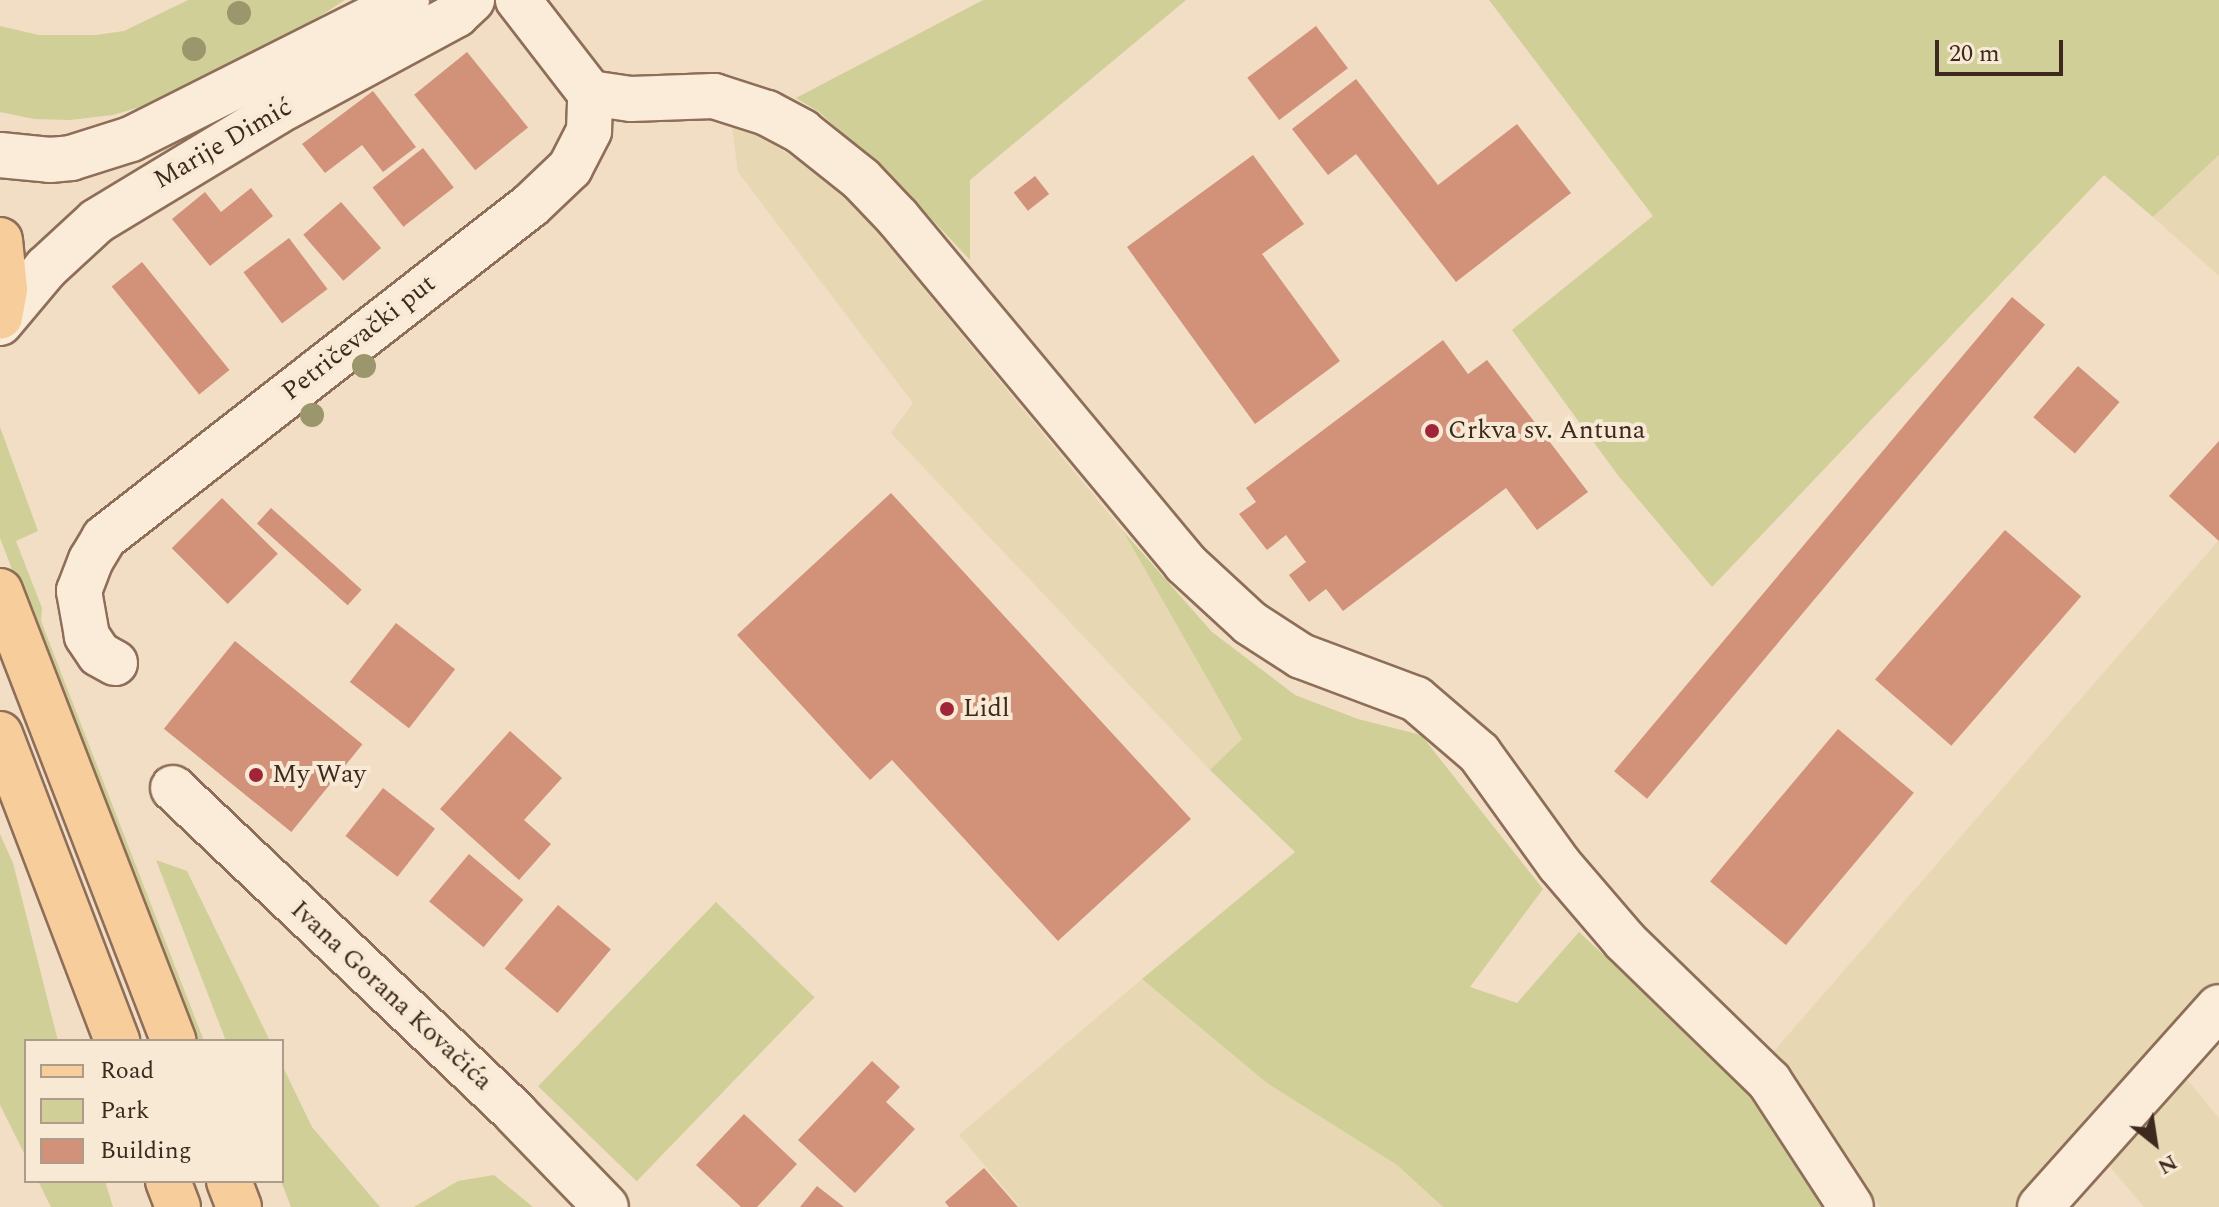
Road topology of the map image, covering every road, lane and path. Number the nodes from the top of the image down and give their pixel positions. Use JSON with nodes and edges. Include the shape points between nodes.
{"nodes":[{"id":1,"x":407,"y":0,"type":"edge"},
{"id":2,"x":472,"y":0,"type":"edge"},
{"id":3,"x":518,"y":0,"type":"edge"},
{"id":4,"x":590,"y":93,"type":"junction"},
{"id":5,"x":0,"y":155,"type":"edge"},
{"id":6,"x":0,"y":240,"type":"edge"},
{"id":7,"x":0,"y":320,"type":"edge"},
{"id":8,"x":0,"y":591,"type":"edge"},
{"id":9,"x":115,"y":663,"type":"dead end"},
{"id":10,"x":0,"y":734,"type":"edge"},
{"id":11,"x":0,"y":781,"type":"edge"},
{"id":12,"x":173,"y":788,"type":"dead end"},
{"id":13,"x":55,"y":872,"type":"junction"},
{"id":14,"x":2219,"y":1007,"type":"edge"},
{"id":15,"x":116,"y":1039,"type":"edge"},
{"id":16,"x":173,"y":1039,"type":"edge"},
{"id":17,"x":169,"y":1183,"type":"edge"},
{"id":18,"x":230,"y":1183,"type":"edge"},
{"id":19,"x":178,"y":1207,"type":"edge"},
{"id":20,"x":239,"y":1207,"type":"edge"},
{"id":21,"x":606,"y":1207,"type":"edge"},
{"id":22,"x":1851,"y":1207,"type":"edge"},
{"id":23,"x":2040,"y":1207,"type":"edge"}],
"edges":[{"from":1,"to":5,"type":"street","name":"Marije Dimić","via":[[131,139],[71,158]]},
{"from":2,"to":7,"type":"street","name":"Marije Dimić","via":[[456,15],[275,113],[97,221]]},
{"from":3,"to":4,"type":"street"},
{"from":4,"to":9,"type":"street","name":"Petričevački put","via":[[589,131],[576,158],[531,205],[104,538],[79,591],[87,636],[99,654]]},
{"from":4,"to":22,"type":"street","via":[[631,99],[714,96],[767,113],[802,132],[861,179],[1185,563],[1250,623],[1301,656],[1416,699],[1479,753],[1559,864],[1625,941],[1769,1081]]},
{"from":6,"to":7,"type":"main road","via":[[5,289]]},
{"from":8,"to":16,"type":"main road"},
{"from":10,"to":13,"type":"main road"},
{"from":11,"to":13,"type":"main road"},
{"from":12,"to":21,"type":"street","name":"Ivana Gorana Kovačića","via":[[516,1114]]},
{"from":13,"to":15,"type":"main road"},
{"from":14,"to":23,"type":"street"},
{"from":17,"to":19,"type":"main road"},
{"from":18,"to":20,"type":"main road"}]}
